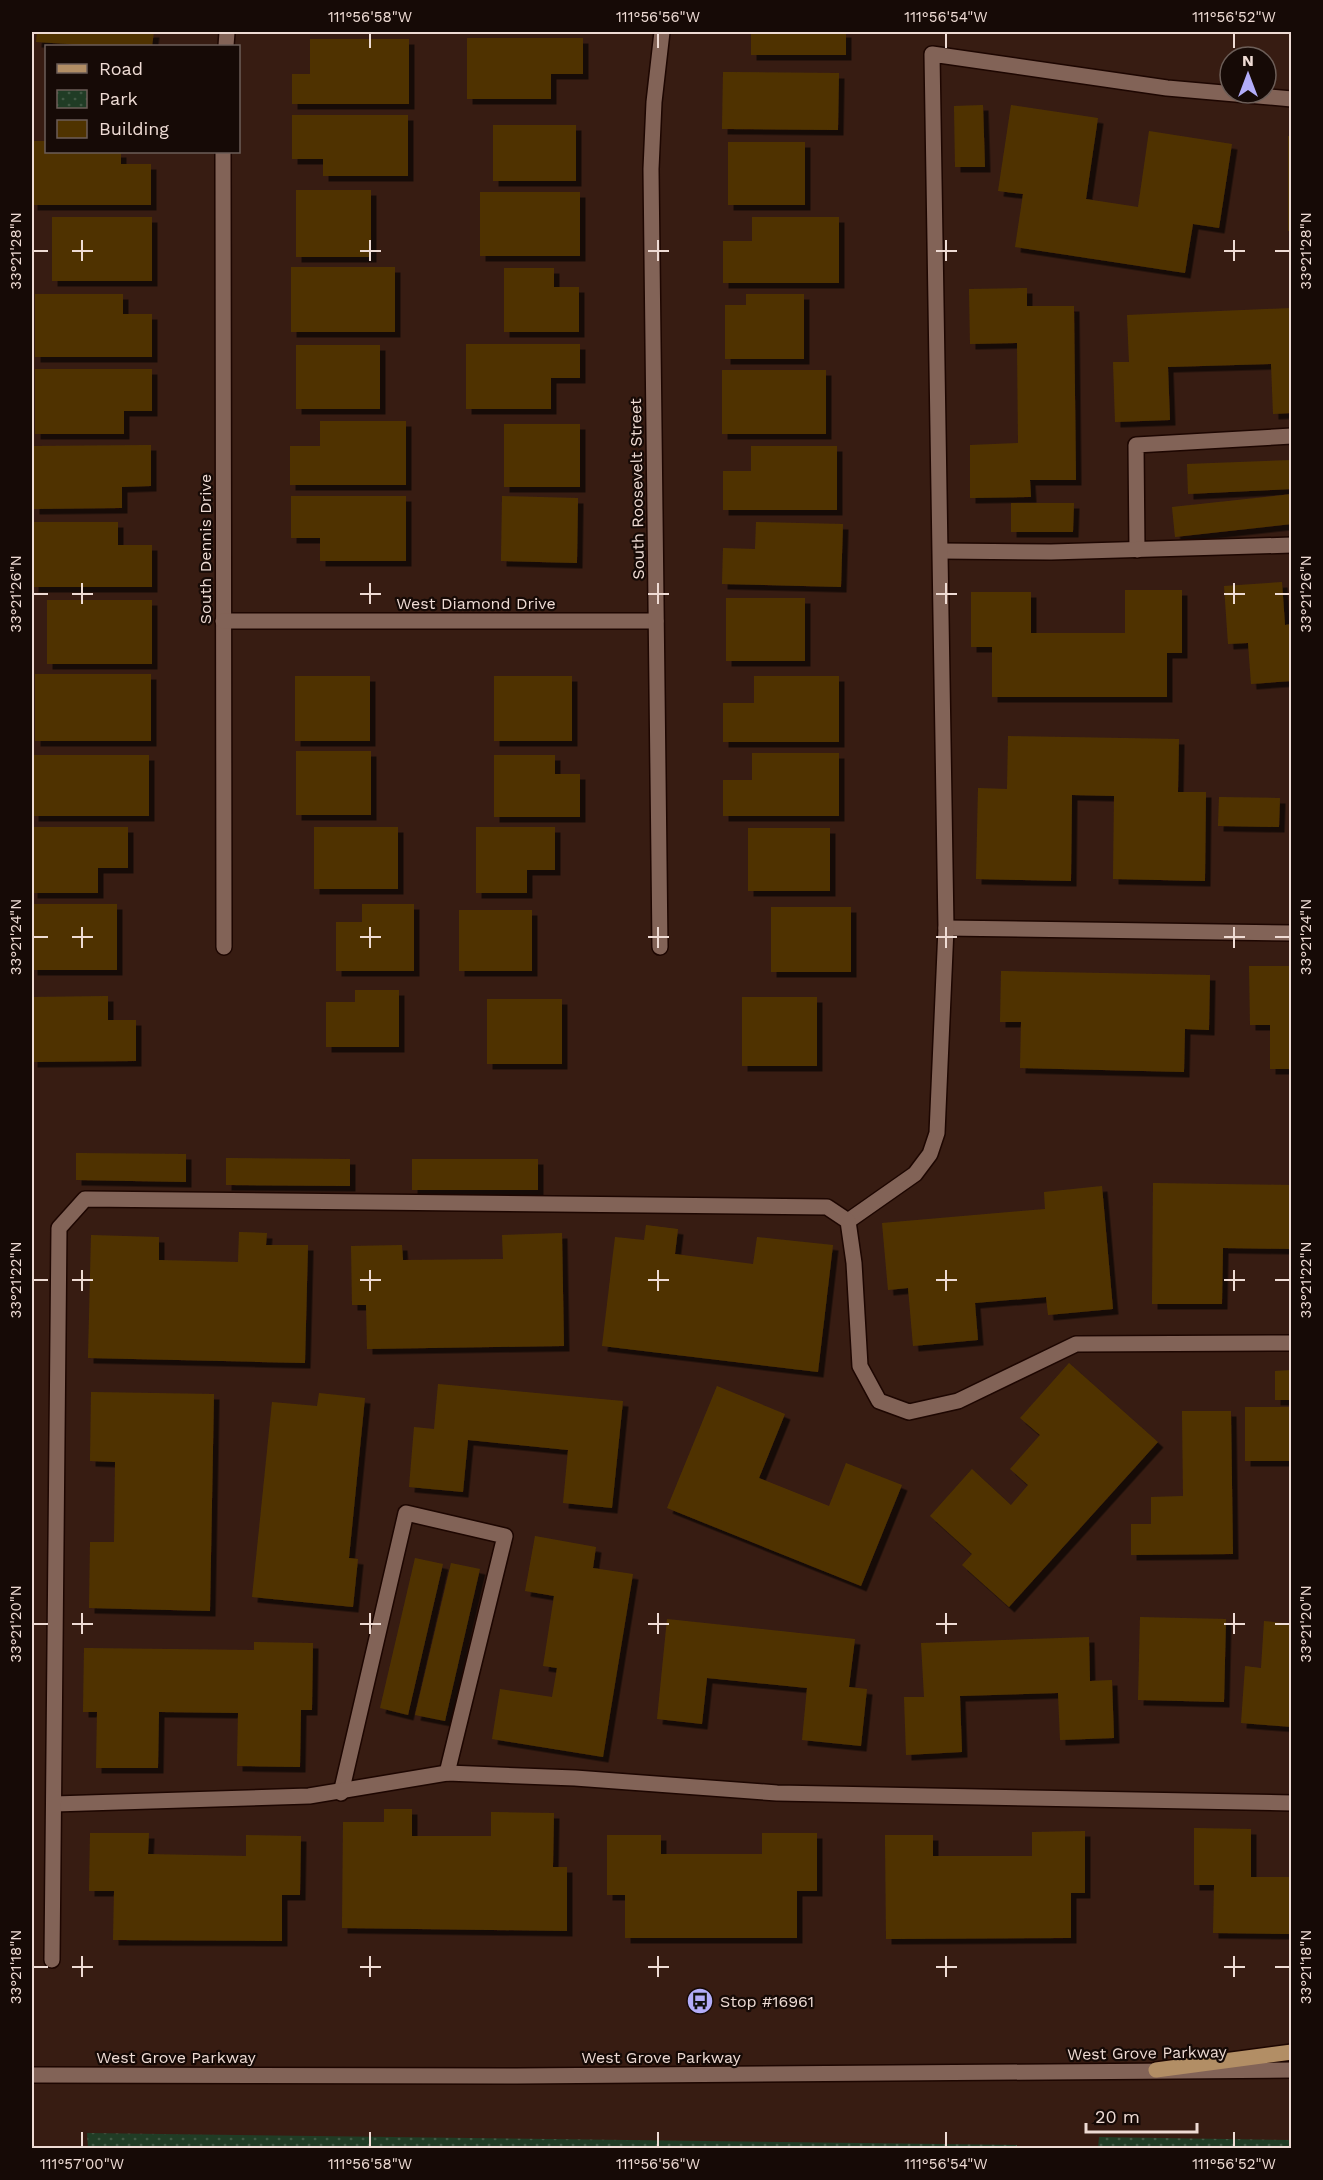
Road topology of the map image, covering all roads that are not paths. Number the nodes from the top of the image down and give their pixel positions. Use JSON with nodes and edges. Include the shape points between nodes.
{"nodes":[{"id":1,"x":662,"y":32,"type":"edge"},
{"id":2,"x":1292,"y":99,"type":"edge"},
{"id":3,"x":223,"y":153,"type":"edge"},
{"id":4,"x":1292,"y":436,"type":"edge"},
{"id":5,"x":1292,"y":545,"type":"edge"},
{"id":6,"x":1137,"y":550,"type":"junction"},
{"id":7,"x":941,"y":551,"type":"junction"},
{"id":8,"x":223,"y":621,"type":"junction"},
{"id":9,"x":656,"y":621,"type":"junction"},
{"id":10,"x":946,"y":928,"type":"junction"},
{"id":11,"x":1292,"y":933,"type":"edge"},
{"id":12,"x":224,"y":947,"type":"dead end"},
{"id":13,"x":660,"y":947,"type":"dead end"},
{"id":14,"x":848,"y":1221,"type":"junction"},
{"id":15,"x":1292,"y":1343,"type":"edge"},
{"id":16,"x":447,"y":1773,"type":"junction"},
{"id":17,"x":341,"y":1792,"type":"junction"},
{"id":18,"x":1292,"y":1803,"type":"edge"},
{"id":19,"x":54,"y":1804,"type":"junction"},
{"id":20,"x":52,"y":1960,"type":"dead end"},
{"id":21,"x":1292,"y":2052,"type":"edge"},
{"id":22,"x":1156,"y":2070,"type":"junction"},
{"id":23,"x":1292,"y":2070,"type":"edge"},
{"id":24,"x":32,"y":2075,"type":"edge"}],
"edges":[{"from":1,"to":9,"type":"street","name":"South Roosevelt Street","via":[[651,169]]},
{"from":2,"to":7,"type":"street","via":[[1167,88],[932,54]]},
{"from":3,"to":8,"type":"street","name":"South Dennis Drive"},
{"from":4,"to":6,"type":"street","via":[[1136,445]]},
{"from":5,"to":6,"type":"street"},
{"from":6,"to":7,"type":"street"},
{"from":7,"to":10,"type":"street"},
{"from":8,"to":9,"type":"street","name":"West Diamond Drive"},
{"from":8,"to":12,"type":"street","name":"South Dennis Drive"},
{"from":9,"to":13,"type":"street","name":"South Roosevelt Street"},
{"from":10,"to":11,"type":"street"},
{"from":10,"to":14,"type":"street","via":[[936,1133],[930,1154],[915,1173]]},
{"from":14,"to":15,"type":"street","via":[[860,1366],[879,1401],[909,1412],[958,1401],[1076,1344]]},
{"from":14,"to":19,"type":"street","via":[[827,1207],[85,1199],[59,1228]]},
{"from":16,"to":17,"type":"street"},
{"from":16,"to":17,"type":"street","via":[[505,1536],[406,1513]]},
{"from":16,"to":18,"type":"street","via":[[777,1792]]},
{"from":17,"to":19,"type":"street"},
{"from":19,"to":20,"type":"street"},
{"from":21,"to":22,"type":"main road"},
{"from":22,"to":23,"type":"street","name":"West Grove Parkway"},
{"from":22,"to":24,"type":"street","name":"West Grove Parkway","via":[[529,2076]]}]}
